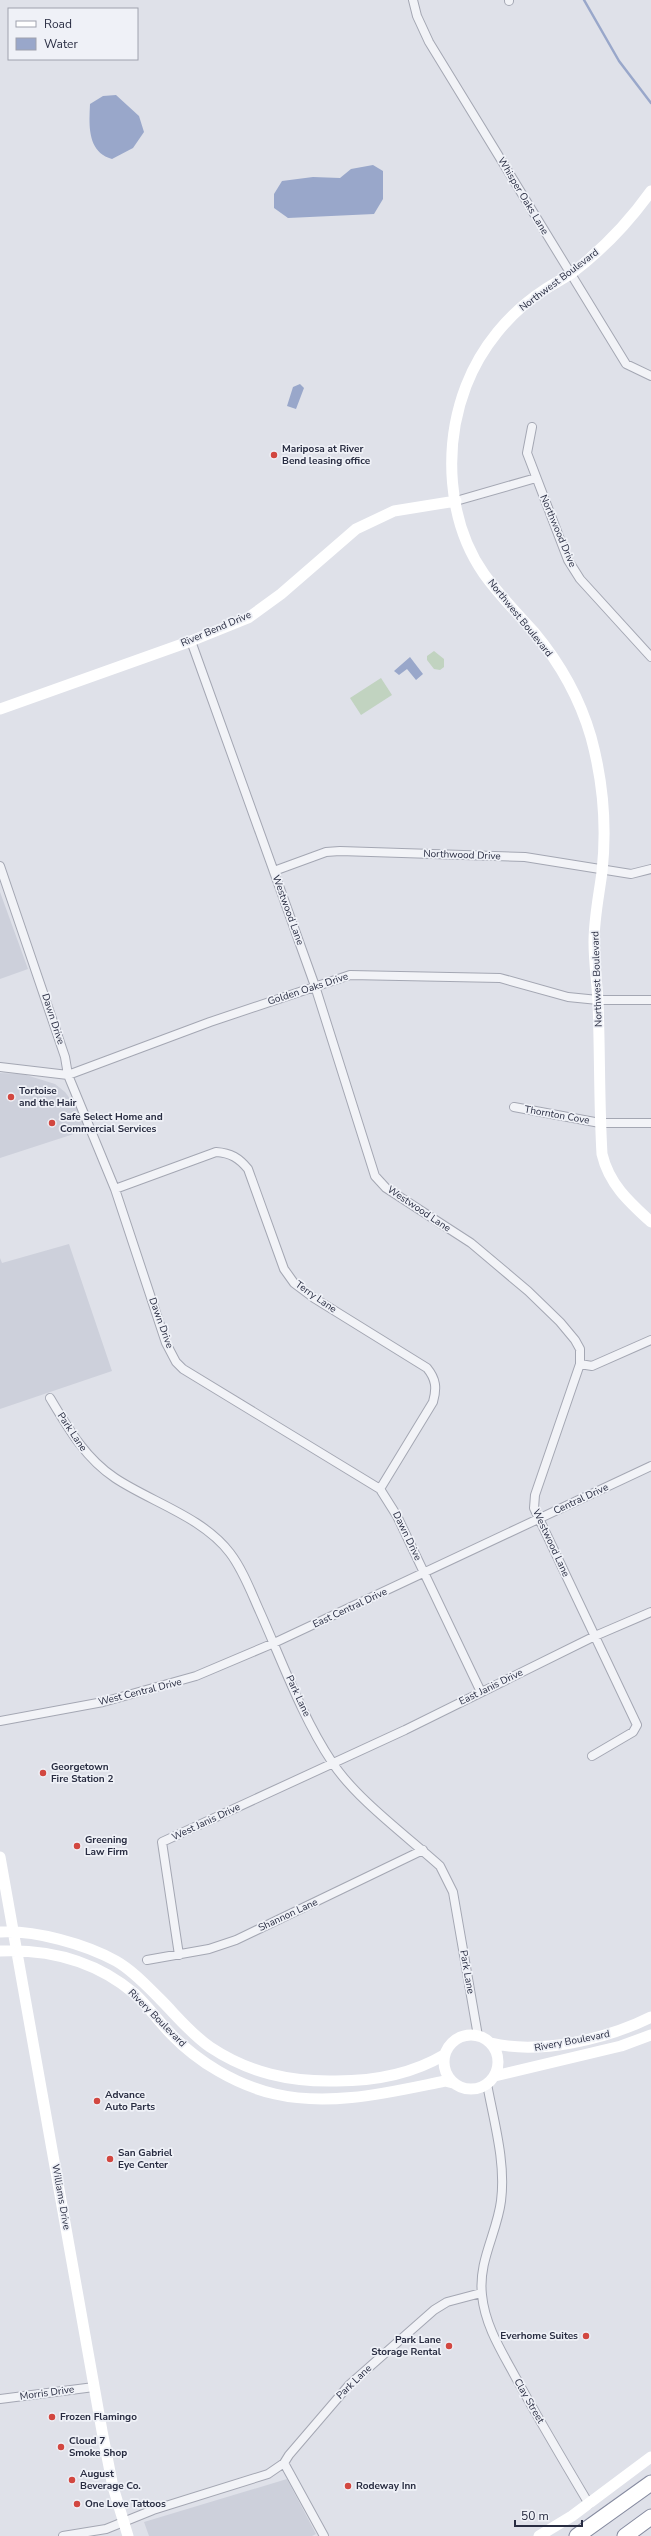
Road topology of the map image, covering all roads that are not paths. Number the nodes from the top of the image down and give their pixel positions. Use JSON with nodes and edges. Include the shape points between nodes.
{"nodes":[{"id":1,"x":413,"y":0,"type":"edge"},
{"id":2,"x":651,"y":191,"type":"edge"},
{"id":3,"x":571,"y":274,"type":"junction"},
{"id":4,"x":651,"y":376,"type":"edge"},
{"id":5,"x":532,"y":427,"type":"dead end"},
{"id":6,"x":536,"y":478,"type":"junction"},
{"id":7,"x":456,"y":501,"type":"junction"},
{"id":8,"x":191,"y":641,"type":"junction"},
{"id":9,"x":651,"y":657,"type":"edge"},
{"id":10,"x":0,"y":709,"type":"edge"},
{"id":11,"x":0,"y":866,"type":"edge"},
{"id":12,"x":651,"y":869,"type":"edge"},
{"id":13,"x":602,"y":870,"type":"junction"},
{"id":14,"x":274,"y":871,"type":"junction"},
{"id":15,"x":315,"y":986,"type":"junction"},
{"id":16,"x":598,"y":1000,"type":"junction"},
{"id":17,"x":651,"y":1000,"type":"edge"},
{"id":18,"x":0,"y":1066,"type":"edge"},
{"id":19,"x":68,"y":1075,"type":"junction"},
{"id":20,"x":514,"y":1107,"type":"dead end"},
{"id":21,"x":600,"y":1123,"type":"junction"},
{"id":22,"x":651,"y":1123,"type":"edge"},
{"id":23,"x":115,"y":1189,"type":"junction"},
{"id":24,"x":651,"y":1222,"type":"edge"},
{"id":25,"x":651,"y":1340,"type":"edge"},
{"id":26,"x":580,"y":1364,"type":"junction"},
{"id":27,"x":50,"y":1398,"type":"dead end"},
{"id":28,"x":651,"y":1466,"type":"edge"},
{"id":29,"x":380,"y":1489,"type":"junction"},
{"id":30,"x":539,"y":1518,"type":"junction"},
{"id":31,"x":425,"y":1573,"type":"junction"},
{"id":32,"x":651,"y":1612,"type":"edge"},
{"id":33,"x":595,"y":1636,"type":"junction"},
{"id":34,"x":274,"y":1643,"type":"junction"},
{"id":35,"x":482,"y":1692,"type":"junction"},
{"id":36,"x":0,"y":1721,"type":"edge"},
{"id":37,"x":592,"y":1756,"type":"dead end"},
{"id":38,"x":332,"y":1762,"type":"junction"},
{"id":39,"x":423,"y":1850,"type":"junction"},
{"id":40,"x":0,"y":1857,"type":"edge"},
{"id":41,"x":6,"y":1931,"type":"edge"},
{"id":42,"x":16,"y":1950,"type":"junction"},
{"id":43,"x":0,"y":1951,"type":"edge"},
{"id":44,"x":179,"y":1955,"type":"junction"},
{"id":45,"x":147,"y":1960,"type":"dead end"},
{"id":46,"x":651,"y":2017,"type":"edge"},
{"id":47,"x":624,"y":2031,"type":"junction"},
{"id":48,"x":651,"y":2035,"type":"edge"},
{"id":49,"x":478,"y":2036,"type":"junction"},
{"id":50,"x":491,"y":2044,"type":"junction"},
{"id":51,"x":632,"y":2044,"type":"junction"},
{"id":52,"x":444,"y":2055,"type":"junction"},
{"id":53,"x":495,"y":2076,"type":"junction"},
{"id":54,"x":453,"y":2083,"type":"junction"},
{"id":55,"x":487,"y":2084,"type":"junction"},
{"id":56,"x":481,"y":2294,"type":"junction"},
{"id":57,"x":94,"y":2387,"type":"junction"},
{"id":58,"x":0,"y":2399,"type":"edge"},
{"id":59,"x":651,"y":2458,"type":"edge"},
{"id":60,"x":284,"y":2463,"type":"junction"},
{"id":61,"x":651,"y":2483,"type":"edge"},
{"id":62,"x":589,"y":2504,"type":"junction"},
{"id":63,"x":651,"y":2517,"type":"edge"},
{"id":64,"x":123,"y":2523,"type":"junction"},
{"id":65,"x":63,"y":2536,"type":"edge"},
{"id":66,"x":128,"y":2536,"type":"edge"},
{"id":67,"x":324,"y":2536,"type":"edge"},
{"id":68,"x":539,"y":2536,"type":"edge"},
{"id":69,"x":577,"y":2536,"type":"edge"},
{"id":70,"x":625,"y":2536,"type":"edge"}],
"edges":[{"from":1,"to":3,"type":"street","name":"Whisper Oaks Lane","via":[[429,42]]},
{"from":2,"to":3,"type":"street","name":"Northwest Boulevard","via":[[625,224]]},
{"from":3,"to":4,"type":"street","name":"Whisper Oaks Lane","via":[[626,364]]},
{"from":3,"to":7,"type":"street","name":"Northwest Boulevard","via":[[542,291],[512,316],[486,348],[472,373],[459,407],[453,439],[452,476]]},
{"from":5,"to":6,"type":"street","name":"Northwood Drive","via":[[527,452]]},
{"from":6,"to":7,"type":"street"},
{"from":6,"to":9,"type":"street","name":"Northwood Drive","via":[[572,567]]},
{"from":7,"to":8,"type":"street","name":"River Bend Drive","via":[[394,511],[356,528],[281,594],[248,618]]},
{"from":7,"to":13,"type":"street","name":"Northwest Boulevard","via":[[468,543],[482,571],[556,662],[583,715],[596,756],[602,791],[605,826]]},
{"from":8,"to":10,"type":"street","name":"River Bend Drive"},
{"from":8,"to":14,"type":"street","name":"Westwood Lane"},
{"from":11,"to":19,"type":"street","name":"Dawn Drive","via":[[65,1056]]},
{"from":12,"to":13,"type":"street","name":"Northwood Drive","via":[[631,874]]},
{"from":13,"to":14,"type":"street","name":"Northwood Drive","via":[[525,857],[326,852]]},
{"from":13,"to":16,"type":"street","name":"Northwest Boulevard","via":[[594,937]]},
{"from":14,"to":15,"type":"street","name":"Westwood Lane"},
{"from":15,"to":16,"type":"street","name":"Golden Oaks Drive","via":[[350,975],[369,974],[500,978],[568,997]]},
{"from":15,"to":19,"type":"street","name":"Golden Oaks Drive"},
{"from":15,"to":26,"type":"street","name":"Westwood Lane","via":[[375,1176],[386,1188],[471,1244],[528,1291],[575,1340],[580,1349]]},
{"from":16,"to":17,"type":"street","name":"Golden Oaks Drive"},
{"from":16,"to":21,"type":"street","name":"Northwest Boulevard"},
{"from":18,"to":19,"type":"street","name":"Golden Oaks Drive"},
{"from":19,"to":23,"type":"street","name":"Dawn Drive"},
{"from":20,"to":21,"type":"street","name":"Thornton Cove"},
{"from":21,"to":22,"type":"street","name":"Thornton Cove"},
{"from":21,"to":24,"type":"street","name":"Northwest Boulevard","via":[[602,1154],[609,1176],[621,1194]]},
{"from":23,"to":29,"type":"street","name":"Dawn Drive","via":[[166,1343],[176,1362],[183,1369]]},
{"from":23,"to":29,"type":"street","name":"Terry Lane","via":[[211,1154],[227,1153],[237,1157],[248,1169],[284,1269],[294,1283],[427,1368],[434,1376],[436,1386],[433,1402]]},
{"from":25,"to":26,"type":"street","via":[[592,1366]]},
{"from":26,"to":30,"type":"street","name":"Westwood Lane","via":[[535,1495],[534,1508]]},
{"from":27,"to":34,"type":"street","name":"Park Lane","via":[[85,1452],[101,1467],[115,1478],[181,1514],[214,1537],[230,1553],[248,1585]]},
{"from":28,"to":30,"type":"street","name":"Central Drive"},
{"from":29,"to":31,"type":"street","name":"Dawn Drive","via":[[397,1516]]},
{"from":30,"to":31,"type":"street","name":"Central Drive"},
{"from":30,"to":33,"type":"street","name":"Westwood Lane"},
{"from":31,"to":34,"type":"street","name":"East Central Drive"},
{"from":31,"to":35,"type":"street","name":"Dawn Drive"},
{"from":32,"to":33,"type":"street","name":"East Janis Drive"},
{"from":33,"to":35,"type":"street","name":"East Janis Drive"},
{"from":33,"to":37,"type":"street","name":"Westwood Lane","via":[[638,1725],[633,1732]]},
{"from":34,"to":36,"type":"street","name":"West Central Drive","via":[[181,1682],[103,1702]]},
{"from":34,"to":38,"type":"street","name":"Park Lane"},
{"from":35,"to":38,"type":"street","name":"East Janis Drive"},
{"from":38,"to":39,"type":"street","name":"Park Lane","via":[[345,1781]]},
{"from":38,"to":44,"type":"street","name":"West Janis Drive","via":[[162,1842]]},
{"from":39,"to":44,"type":"street","name":"Shannon Lane","via":[[236,1940]]},
{"from":39,"to":49,"type":"street","name":"Park Lane","via":[[440,1866],[453,1892]]},
{"from":40,"to":41,"type":"street","name":"Williams Drive"},
{"from":41,"to":42,"type":"street","name":"Williams Drive"},
{"from":41,"to":52,"type":"street","name":"Rivery Boulevard","via":[[79,1945],[117,1962],[209,2046],[256,2071],[306,2082],[352,2081],[419,2068]]},
{"from":42,"to":43,"type":"street","name":"Rivery Boulevard"},
{"from":42,"to":54,"type":"street","name":"Rivery Boulevard","via":[[70,1958],[113,1978],[135,1994],[171,2034],[197,2057],[222,2073],[275,2094],[308,2098],[343,2098],[445,2081]]},
{"from":42,"to":57,"type":"street","name":"Williams Drive"},
{"from":44,"to":45,"type":"street","name":"Shannon Lane"},
{"from":46,"to":47,"type":"street","name":"Rivery Boulevard"},
{"from":47,"to":50,"type":"street","name":"Rivery Boulevard","via":[[544,2048],[516,2049]]},
{"from":47,"to":51,"type":"street"},
{"from":48,"to":51,"type":"street","name":"Rivery Boulevard"},
{"from":49,"to":50,"type":"street"},
{"from":49,"to":52,"type":"street","via":[[468,2035],[456,2039]]},
{"from":50,"to":53,"type":"street","via":[[498,2062]]},
{"from":51,"to":53,"type":"street","name":"Rivery Boulevard"},
{"from":52,"to":54,"type":"street","via":[[444,2069]]},
{"from":53,"to":55,"type":"street"},
{"from":54,"to":55,"type":"street","via":[[467,2089]]},
{"from":55,"to":56,"type":"street","via":[[503,2177],[501,2202],[488,2245]]},
{"from":56,"to":60,"type":"street","name":"Park Lane","via":[[447,2302],[434,2310],[349,2385]]},
{"from":56,"to":62,"type":"street","name":"Clay Street","via":[[492,2332]]},
{"from":57,"to":58,"type":"street","name":"Morris Drive"},
{"from":57,"to":64,"type":"street","name":"Williams Drive","via":[[113,2487]]},
{"from":59,"to":62,"type":"street"},
{"from":60,"to":64,"type":"street","name":"Park Lane","via":[[268,2474],[153,2510]]},
{"from":60,"to":67,"type":"street"},
{"from":61,"to":69,"type":"highway"},
{"from":62,"to":68,"type":"street"},
{"from":63,"to":70,"type":"highway"},
{"from":64,"to":65,"type":"street","name":"Park Lane","via":[[106,2529]]},
{"from":64,"to":66,"type":"street","name":"Williams Drive"}]}
